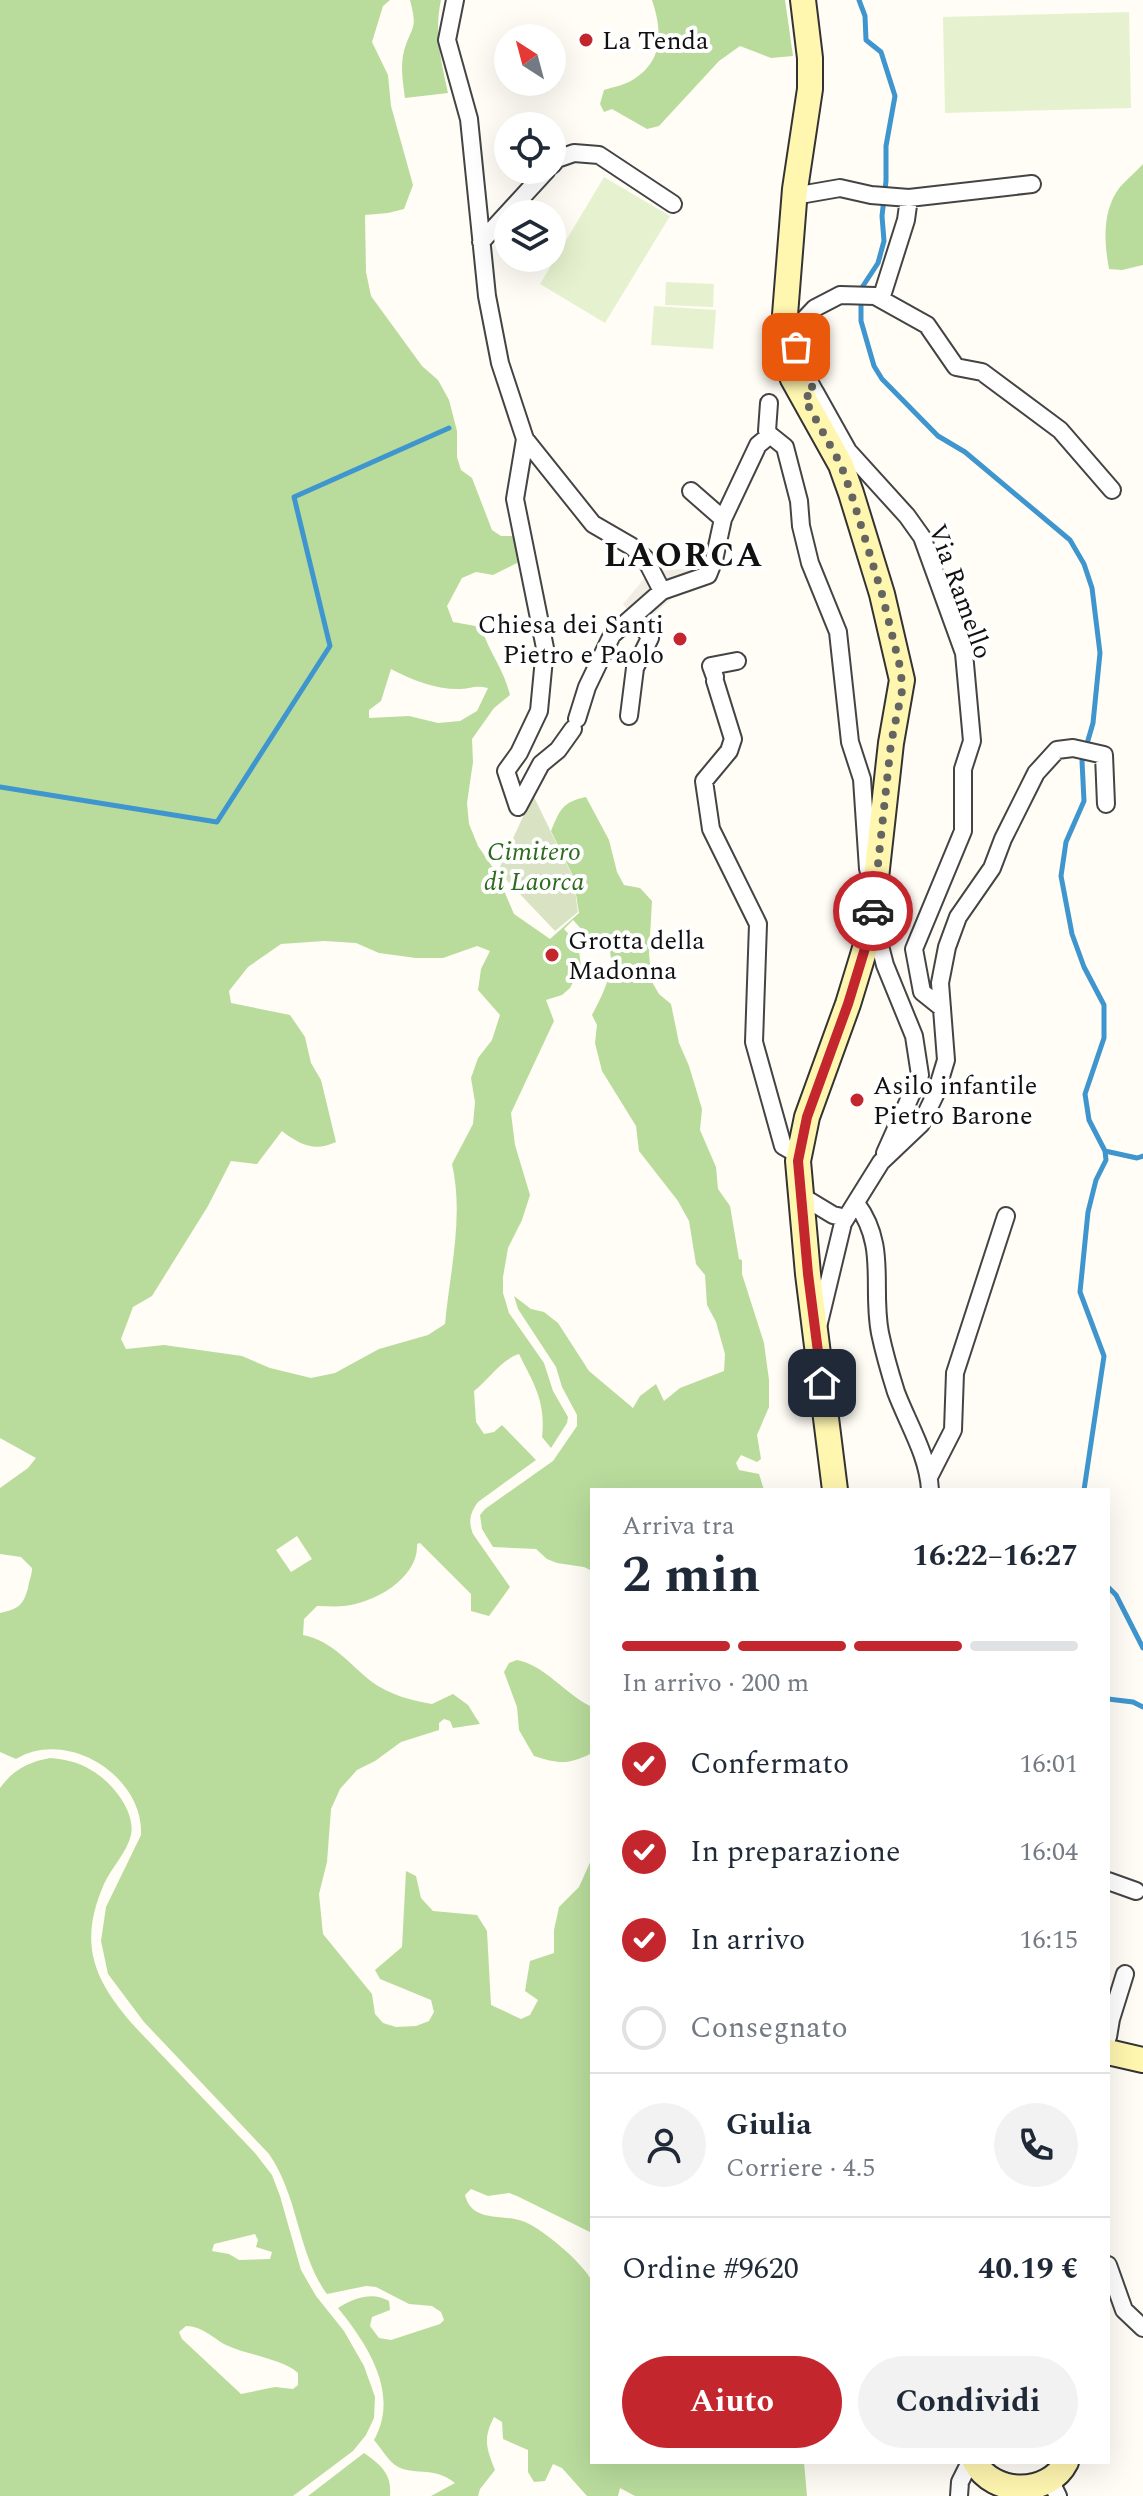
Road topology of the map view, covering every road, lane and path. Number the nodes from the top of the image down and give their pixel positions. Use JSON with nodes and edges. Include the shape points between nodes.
{"nodes":[{"id":1,"x":455,"y":0,"type":"edge"},
{"id":2,"x":803,"y":0,"type":"edge"},
{"id":3,"x":566,"y":156,"type":"edge"},
{"id":4,"x":534,"y":184,"type":"edge"},
{"id":5,"x":1032,"y":184,"type":"dead end"},
{"id":6,"x":794,"y":196,"type":"junction"},
{"id":7,"x":909,"y":198,"type":"junction"},
{"id":8,"x":673,"y":204,"type":"dead end"},
{"id":9,"x":481,"y":242,"type":"junction"},
{"id":10,"x":878,"y":297,"type":"junction"},
{"id":11,"x":810,"y":395,"type":"junction"},
{"id":12,"x":769,"y":403,"type":"dead end"},
{"id":13,"x":770,"y":435,"type":"junction"},
{"id":14,"x":525,"y":439,"type":"junction"},
{"id":15,"x":1112,"y":490,"type":"dead end"},
{"id":16,"x":691,"y":491,"type":"dead end"},
{"id":17,"x":723,"y":519,"type":"junction"},
{"id":18,"x":662,"y":591,"type":"junction"},
{"id":19,"x":636,"y":616,"type":"junction"},
{"id":20,"x":737,"y":661,"type":"dead end"},
{"id":21,"x":629,"y":716,"type":"dead end"},
{"id":22,"x":1065,"y":749,"type":"junction"},
{"id":23,"x":1026,"y":774,"type":"dead end"},
{"id":24,"x":1106,"y":804,"type":"dead end"},
{"id":25,"x":873,"y":914,"type":"junction"},
{"id":26,"x":942,"y":1008,"type":"junction"},
{"id":27,"x":799,"y":1155,"type":"junction"},
{"id":28,"x":881,"y":1162,"type":"junction"},
{"id":29,"x":800,"y":1195,"type":"junction"},
{"id":30,"x":856,"y":1203,"type":"junction"},
{"id":31,"x":1006,"y":1216,"type":"dead end"},
{"id":32,"x":846,"y":1218,"type":"junction"},
{"id":33,"x":816,"y":1336,"type":"junction"},
{"id":34,"x":930,"y":1484,"type":"edge"},
{"id":35,"x":835,"y":1488,"type":"edge"},
{"id":36,"x":1110,"y":1882,"type":"edge"},
{"id":37,"x":1136,"y":1891,"type":"dead end"},
{"id":38,"x":1125,"y":1974,"type":"dead end"},
{"id":39,"x":1110,"y":2015,"type":"edge"},
{"id":40,"x":1110,"y":2052,"type":"edge"},
{"id":41,"x":1143,"y":2060,"type":"edge"},
{"id":42,"x":1110,"y":2271,"type":"edge"},
{"id":43,"x":1143,"y":2328,"type":"edge"},
{"id":44,"x":972,"y":2464,"type":"edge"},
{"id":45,"x":974,"y":2464,"type":"edge"},
{"id":46,"x":1058,"y":2480,"type":"edge"},
{"id":47,"x":959,"y":2496,"type":"edge"}],
"edges":[{"from":1,"to":9,"type":"street","via":[[447,40],[469,119]]},
{"from":2,"to":6,"type":"main road","via":[[810,81]]},
{"from":3,"to":8,"type":"street","via":[[599,155]]},
{"from":4,"to":9,"type":"street"},
{"from":5,"to":7,"type":"street"},
{"from":6,"to":7,"type":"street","via":[[840,188]]},
{"from":6,"to":11,"type":"main road","via":[[783,340],[787,363]]},
{"from":7,"to":10,"type":"street"},
{"from":9,"to":14,"type":"street","via":[[500,363]]},
{"from":10,"to":11,"type":"street","name":"Via Ramello","via":[[840,295],[815,308],[797,327],[796,347]]},
{"from":10,"to":15,"type":"street","via":[[927,325],[956,367],[982,372],[1060,430]]},
{"from":11,"to":25,"type":"main road","via":[[846,479],[901,671]]},
{"from":11,"to":26,"type":"street","name":"Via Ramello","via":[[848,451],[922,537],[964,653],[972,741],[963,769],[963,831],[914,949],[922,992]]},
{"from":12,"to":13,"type":"street"},
{"from":13,"to":17,"type":"street","via":[[758,445]]},
{"from":13,"to":25,"type":"street","via":[[785,447],[810,563],[838,632],[850,742],[862,779]]},
{"from":14,"to":18,"type":"street","via":[[593,524],[645,558]]},
{"from":14,"to":19,"type":"street","via":[[515,499],[545,648],[539,711],[506,771],[518,807],[541,764],[575,724],[612,635]]},
{"from":16,"to":17,"type":"street"},
{"from":17,"to":18,"type":"street","via":[[708,575]]},
{"from":18,"to":19,"type":"street"},
{"from":19,"to":21,"type":"street","via":[[650,638],[635,668]]},
{"from":20,"to":27,"type":"street","via":[[714,675],[733,739],[704,781],[705,804],[711,829],[758,924],[754,1042],[783,1146]]},
{"from":22,"to":23,"type":"street","via":[[1044,753]]},
{"from":22,"to":24,"type":"street","via":[[1104,755]]},
{"from":22,"to":26,"type":"street","via":[[1036,773],[992,868],[958,917],[940,983]]},
{"from":25,"to":27,"type":"main road"},
{"from":25,"to":28,"type":"street","via":[[885,965],[914,1036],[920,1075]]},
{"from":26,"to":28,"type":"street","via":[[946,1060],[936,1093],[921,1124]]},
{"from":27,"to":29,"type":"main road"},
{"from":28,"to":30,"type":"street"},
{"from":29,"to":32,"type":"street"},
{"from":29,"to":33,"type":"main road"},
{"from":30,"to":32,"type":"street"},
{"from":30,"to":34,"type":"street","via":[[869,1220],[875,1249],[880,1333]]},
{"from":31,"to":34,"type":"street","via":[[955,1373],[953,1430]]},
{"from":32,"to":33,"type":"street"},
{"from":33,"to":35,"type":"main road"},
{"from":36,"to":37,"type":"street"},
{"from":38,"to":39,"type":"street"},
{"from":40,"to":41,"type":"main road"},
{"from":42,"to":43,"type":"street","via":[[1124,2310]]},
{"from":44,"to":47,"type":"street","via":[[960,2482]]},
{"from":45,"to":46,"type":"main road","via":[[984,2477],[1009,2490],[1030,2491]]}]}
